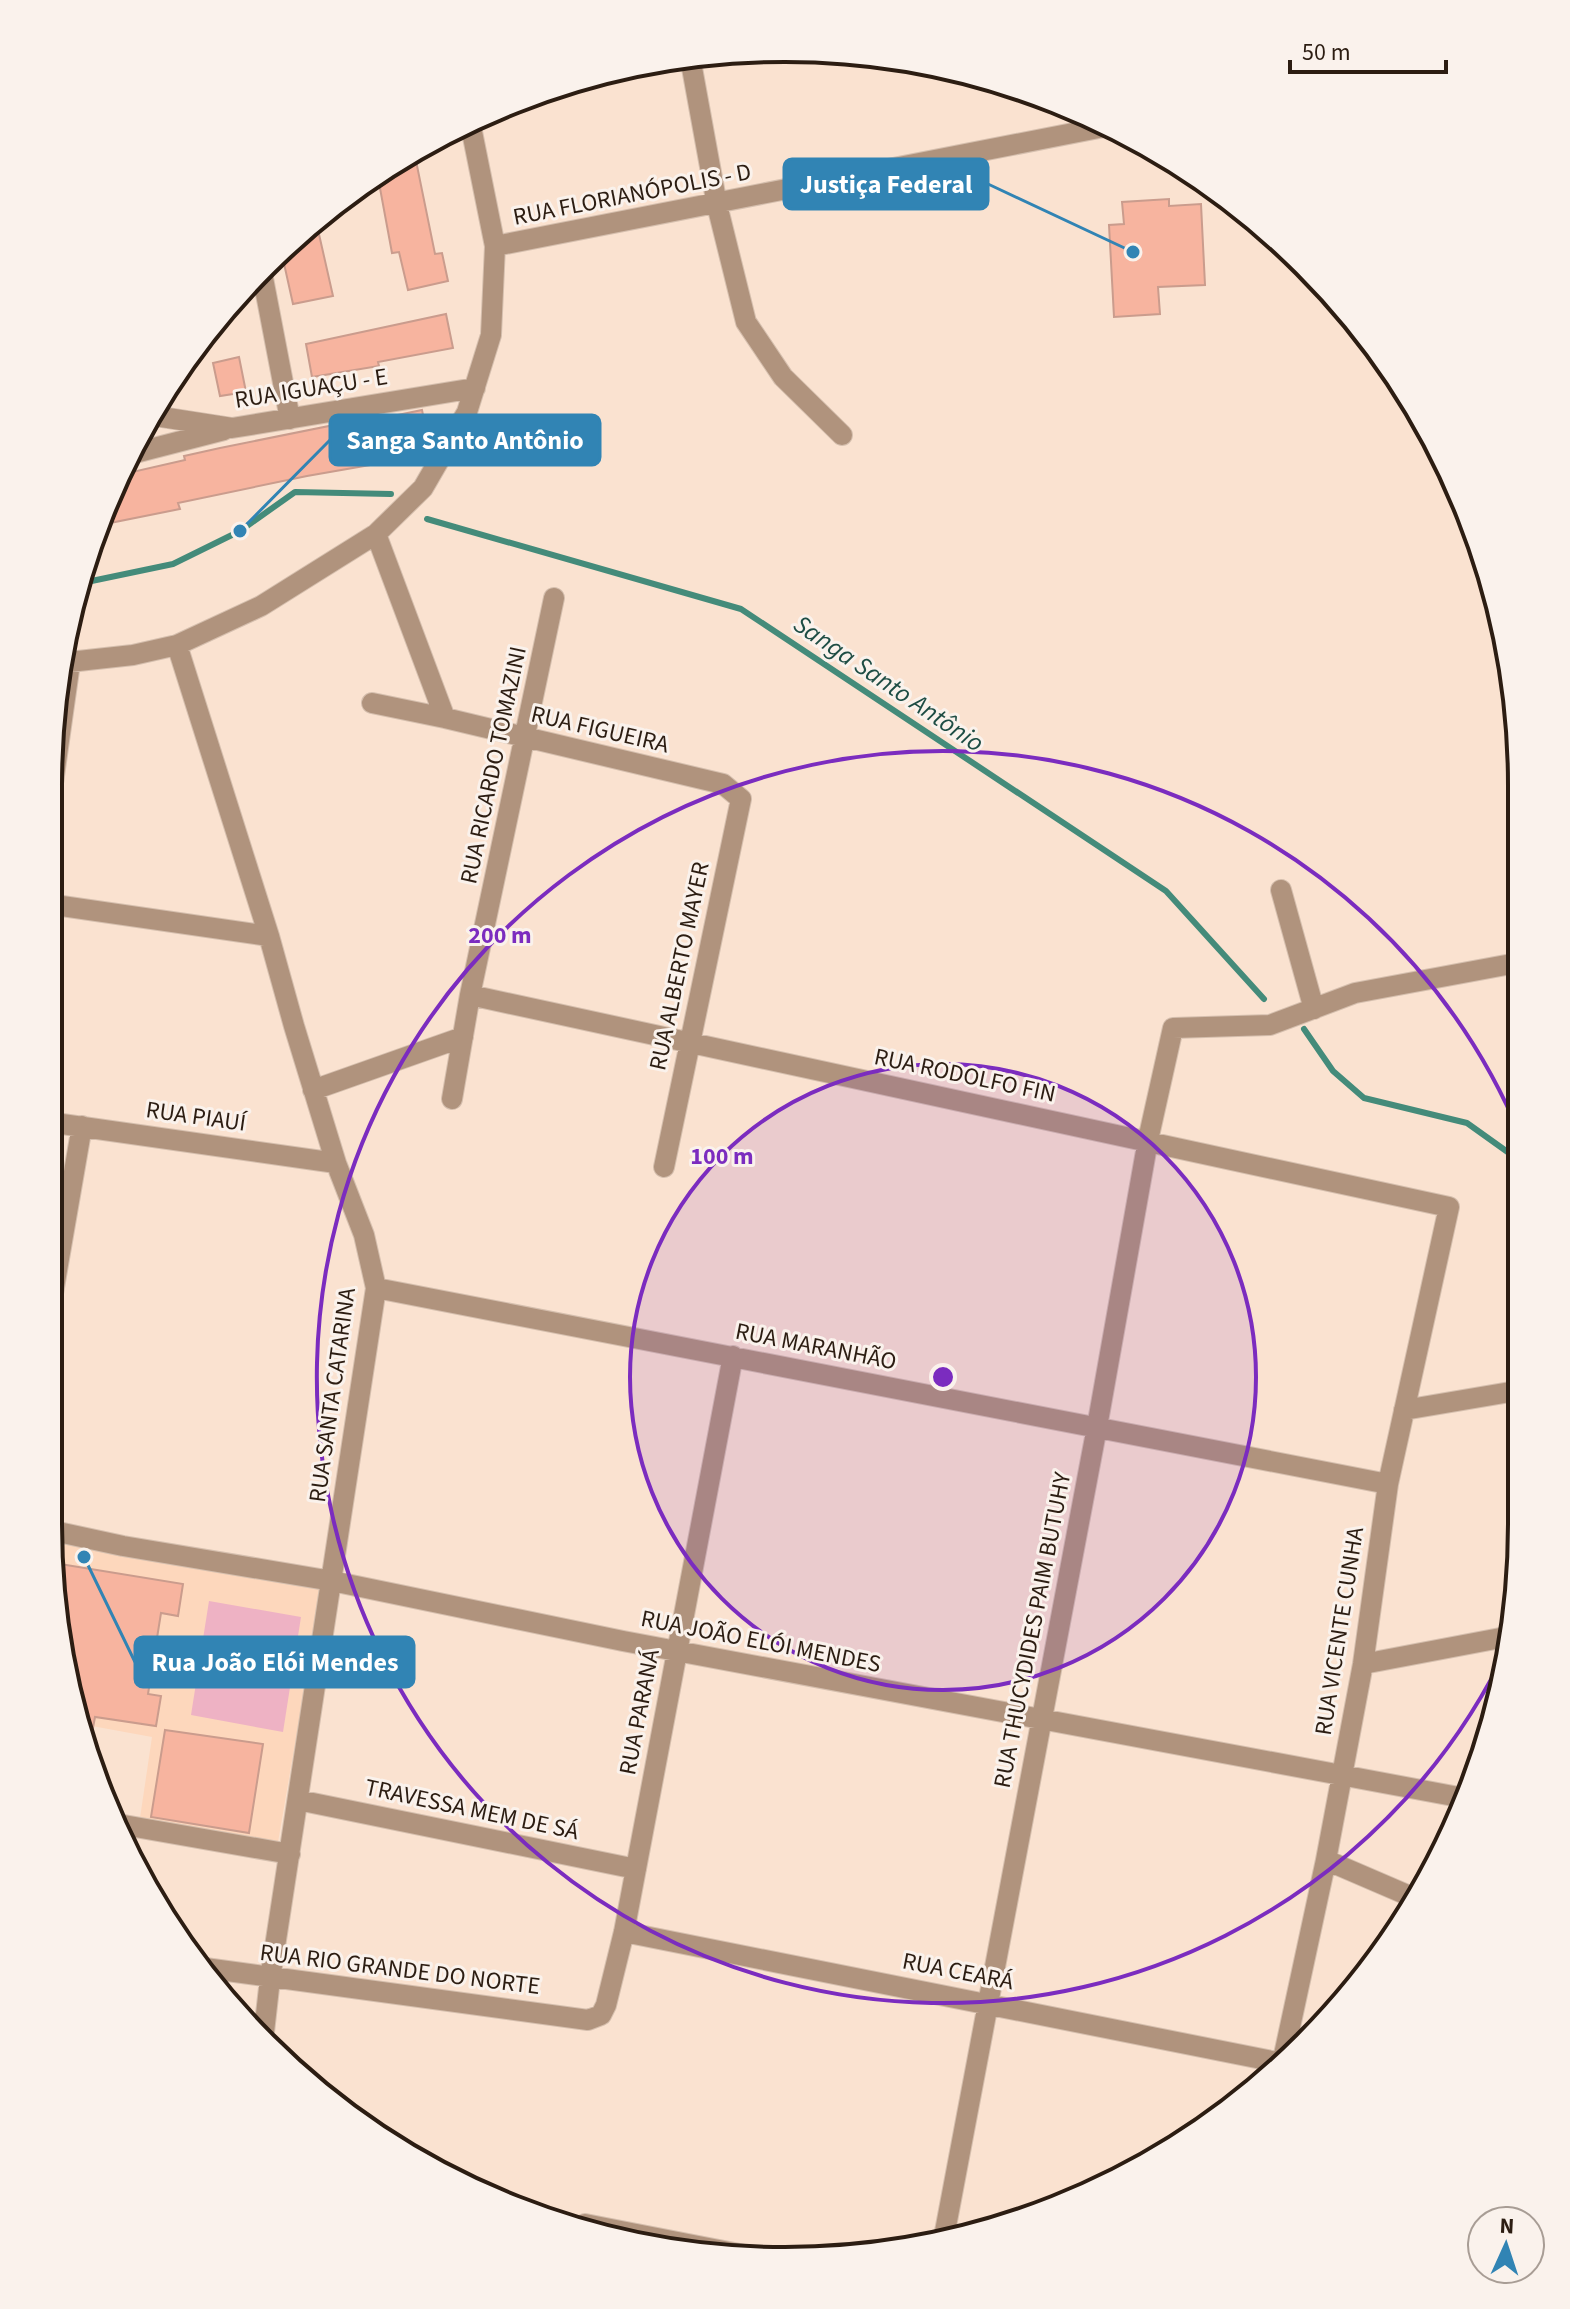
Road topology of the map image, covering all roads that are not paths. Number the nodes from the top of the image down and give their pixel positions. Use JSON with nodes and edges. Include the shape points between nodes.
{"nodes":[{"id":1,"x":692,"y":68,"type":"edge"},
{"id":2,"x":1090,"y":130,"type":"edge"},
{"id":3,"x":472,"y":134,"type":"edge"},
{"id":4,"x":717,"y":205,"type":"junction"},
{"id":5,"x":495,"y":246,"type":"junction"},
{"id":6,"x":264,"y":284,"type":"edge"},
{"id":7,"x":475,"y":388,"type":"junction"},
{"id":8,"x":163,"y":417,"type":"edge"},
{"id":9,"x":290,"y":419,"type":"junction"},
{"id":10,"x":232,"y":428,"type":"junction"},
{"id":11,"x":842,"y":435,"type":"dead end"},
{"id":12,"x":145,"y":450,"type":"edge"},
{"id":13,"x":376,"y":534,"type":"junction"},
{"id":14,"x":554,"y":598,"type":"dead end"},
{"id":15,"x":177,"y":645,"type":"junction"},
{"id":16,"x":73,"y":662,"type":"edge"},
{"id":17,"x":372,"y":703,"type":"dead end"},
{"id":18,"x":445,"y":718,"type":"junction"},
{"id":19,"x":526,"y":738,"type":"junction"},
{"id":20,"x":723,"y":784,"type":"joint"},
{"id":21,"x":1281,"y":890,"type":"dead end"},
{"id":22,"x":62,"y":906,"type":"edge"},
{"id":23,"x":269,"y":936,"type":"junction"},
{"id":24,"x":1508,"y":965,"type":"edge"},
{"id":25,"x":470,"y":995,"type":"junction"},
{"id":26,"x":1314,"y":1009,"type":"junction"},
{"id":27,"x":463,"y":1037,"type":"junction"},
{"id":28,"x":689,"y":1042,"type":"junction"},
{"id":29,"x":313,"y":1090,"type":"junction"},
{"id":30,"x":452,"y":1099,"type":"dead end"},
{"id":31,"x":62,"y":1124,"type":"edge"},
{"id":32,"x":82,"y":1126,"type":"junction"},
{"id":33,"x":1148,"y":1140,"type":"junction"},
{"id":34,"x":336,"y":1163,"type":"junction"},
{"id":35,"x":664,"y":1167,"type":"dead end"},
{"id":36,"x":1449,"y":1207,"type":"joint"},
{"id":37,"x":62,"y":1241,"type":"edge"},
{"id":38,"x":376,"y":1288,"type":"junction"},
{"id":39,"x":733,"y":1356,"type":"junction"},
{"id":40,"x":1508,"y":1392,"type":"edge"},
{"id":41,"x":1404,"y":1410,"type":"junction"},
{"id":42,"x":1097,"y":1427,"type":"junction"},
{"id":43,"x":1388,"y":1484,"type":"junction"},
{"id":44,"x":62,"y":1533,"type":"edge"},
{"id":45,"x":332,"y":1581,"type":"junction"},
{"id":46,"x":1499,"y":1638,"type":"edge"},
{"id":47,"x":677,"y":1651,"type":"junction"},
{"id":48,"x":1363,"y":1664,"type":"junction"},
{"id":49,"x":1042,"y":1720,"type":"junction"},
{"id":50,"x":1342,"y":1775,"type":"junction"},
{"id":51,"x":1455,"y":1796,"type":"edge"},
{"id":52,"x":298,"y":1800,"type":"junction"},
{"id":53,"x":129,"y":1826,"type":"edge"},
{"id":54,"x":290,"y":1854,"type":"junction"},
{"id":55,"x":1326,"y":1860,"type":"junction"},
{"id":56,"x":636,"y":1869,"type":"junction"},
{"id":57,"x":1406,"y":1894,"type":"edge"},
{"id":58,"x":624,"y":1932,"type":"junction"},
{"id":59,"x":216,"y":1970,"type":"edge"},
{"id":60,"x":270,"y":1979,"type":"junction"},
{"id":61,"x":988,"y":2003,"type":"junction"},
{"id":62,"x":588,"y":2020,"type":"joint"},
{"id":63,"x":265,"y":2025,"type":"edge"},
{"id":64,"x":1286,"y":2045,"type":"edge"},
{"id":65,"x":1269,"y":2061,"type":"edge"},
{"id":66,"x":946,"y":2228,"type":"edge"}],
"edges":[{"from":1,"to":4,"type":"street"},
{"from":2,"to":4,"type":"street","name":"RUA FLORIANÓPOLIS - D"},
{"from":3,"to":5,"type":"street"},
{"from":4,"to":5,"type":"street","name":"RUA FLORIANÓPOLIS - D"},
{"from":4,"to":11,"type":"street","via":[[746,322],[783,377]]},
{"from":5,"to":7,"type":"street","via":[[491,335]]},
{"from":6,"to":9,"type":"street"},
{"from":7,"to":9,"type":"street","name":"RUA IGUAÇU - E"},
{"from":7,"to":13,"type":"street","via":[[423,488]]},
{"from":8,"to":10,"type":"street","name":"RUA IGUAÇU - E"},
{"from":9,"to":10,"type":"street","name":"RUA IGUAÇU - E"},
{"from":10,"to":12,"type":"street"},
{"from":13,"to":15,"type":"street","via":[[261,606]]},
{"from":13,"to":18,"type":"street"},
{"from":14,"to":19,"type":"street","name":"RUA RICARDO TOMAZINI"},
{"from":15,"to":16,"type":"street"},
{"from":15,"to":23,"type":"street","name":"RUA SANTA CATARINA"},
{"from":17,"to":18,"type":"street","name":"RUA FIGUEIRA"},
{"from":18,"to":19,"type":"street","name":"RUA FIGUEIRA"},
{"from":19,"to":20,"type":"street","name":"RUA FIGUEIRA"},
{"from":19,"to":25,"type":"street","name":"RUA RICARDO TOMAZINI"},
{"from":20,"to":28,"type":"street","name":"RUA ALBERTO MAYER","via":[[741,799]]},
{"from":21,"to":26,"type":"street"},
{"from":22,"to":23,"type":"street"},
{"from":23,"to":29,"type":"street","name":"RUA SANTA CATARINA"},
{"from":24,"to":26,"type":"street","via":[[1355,993]]},
{"from":25,"to":27,"type":"street","name":"RUA RICARDO TOMAZINI"},
{"from":25,"to":28,"type":"street","name":"RUA RODOLFO FIN"},
{"from":26,"to":33,"type":"street","name":"RUA THUCYDIDES PAIM BUTUHY","via":[[1270,1025],[1173,1028]]},
{"from":27,"to":29,"type":"street"},
{"from":27,"to":30,"type":"street","name":"RUA RICARDO TOMAZINI"},
{"from":28,"to":33,"type":"street","name":"RUA RODOLFO FIN"},
{"from":28,"to":35,"type":"street","name":"RUA ALBERTO MAYER"},
{"from":29,"to":34,"type":"street","name":"RUA SANTA CATARINA"},
{"from":31,"to":32,"type":"street","name":"RUA PIAUÍ"},
{"from":32,"to":34,"type":"street","name":"RUA PIAUÍ"},
{"from":32,"to":37,"type":"street"},
{"from":33,"to":36,"type":"street","name":"RUA RODOLFO FIN"},
{"from":33,"to":42,"type":"street","name":"RUA THUCYDIDES PAIM BUTUHY"},
{"from":34,"to":38,"type":"street","name":"RUA SANTA CATARINA","via":[[364,1235]]},
{"from":36,"to":41,"type":"street","name":"RUA VICENTE CUNHA"},
{"from":38,"to":39,"type":"street","name":"RUA MARANHÃO"},
{"from":38,"to":45,"type":"street","name":"RUA SANTA CATARINA"},
{"from":39,"to":42,"type":"street","name":"RUA MARANHÃO"},
{"from":39,"to":47,"type":"street","name":"RUA PARANÁ"},
{"from":40,"to":41,"type":"street"},
{"from":41,"to":43,"type":"street","name":"RUA VICENTE CUNHA"},
{"from":42,"to":43,"type":"street","name":"RUA MARANHÃO"},
{"from":42,"to":49,"type":"street","name":"RUA THUCYDIDES PAIM BUTUHY"},
{"from":43,"to":48,"type":"street","name":"RUA VICENTE CUNHA"},
{"from":44,"to":45,"type":"street","name":"RUA JOÃO ELÓI MENDES"},
{"from":45,"to":47,"type":"street","name":"RUA JOÃO ELÓI MENDES"},
{"from":45,"to":52,"type":"street","name":"RUA SANTA CATARINA"},
{"from":46,"to":48,"type":"street"},
{"from":47,"to":49,"type":"street","name":"RUA JOÃO ELÓI MENDES"},
{"from":47,"to":56,"type":"street","name":"RUA PARANÁ"},
{"from":48,"to":50,"type":"street","name":"RUA VICENTE CUNHA"},
{"from":49,"to":50,"type":"street","name":"RUA JOÃO ELÓI MENDES"},
{"from":49,"to":61,"type":"street","name":"RUA THUCYDIDES PAIM BUTUHY"},
{"from":50,"to":51,"type":"street","name":"RUA JOÃO ELÓI MENDES"},
{"from":50,"to":55,"type":"street","name":"RUA VICENTE CUNHA"},
{"from":52,"to":54,"type":"street","name":"RUA SANTA CATARINA"},
{"from":52,"to":56,"type":"street","name":"TRAVESSA MEM DE SÁ"},
{"from":53,"to":54,"type":"street"},
{"from":54,"to":60,"type":"street","name":"RUA SANTA CATARINA"},
{"from":55,"to":57,"type":"street"},
{"from":55,"to":64,"type":"street","name":"RUA VICENTE CUNHA"},
{"from":56,"to":58,"type":"street","name":"RUA PARANÁ"},
{"from":58,"to":61,"type":"street","name":"RUA CEARÁ"},
{"from":58,"to":62,"type":"street","name":"RUA PARANÁ","via":[[606,2005],[601,2015]]},
{"from":59,"to":60,"type":"street","name":"RUA RIO GRANDE DO NORTE"},
{"from":60,"to":62,"type":"street","name":"RUA RIO GRANDE DO NORTE"},
{"from":60,"to":63,"type":"street","name":"RUA SANTA CATARINA"},
{"from":61,"to":65,"type":"street","name":"RUA CEARÁ"},
{"from":61,"to":66,"type":"street","name":"RUA THUCYDIDES PAIM BUTUHY"}]}
